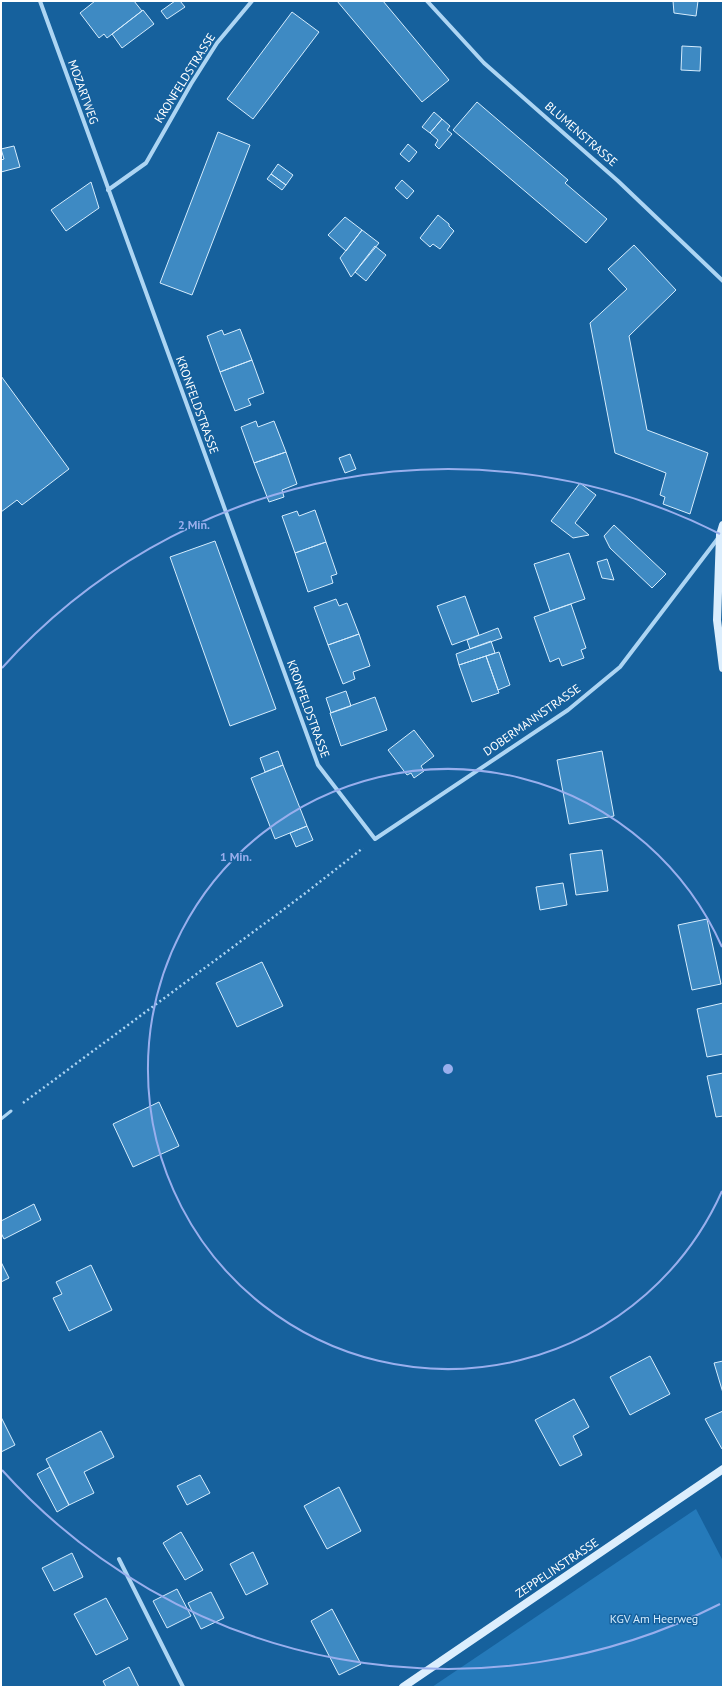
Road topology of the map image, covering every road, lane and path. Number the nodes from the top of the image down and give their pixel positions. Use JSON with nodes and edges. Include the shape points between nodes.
{"nodes":[{"id":1,"x":40,"y":1,"type":"edge"},
{"id":2,"x":252,"y":1,"type":"edge"},
{"id":3,"x":427,"y":1,"type":"edge"},
{"id":4,"x":108,"y":190,"type":"junction"},
{"id":5,"x":723,"y":282,"type":"edge"},
{"id":6,"x":723,"y":525,"type":"edge"},
{"id":7,"x":720,"y":535,"type":"junction"},
{"id":8,"x":723,"y":668,"type":"edge"},
{"id":9,"x":375,"y":839,"type":"junction"},
{"id":10,"x":11,"y":1111,"type":"joint"},
{"id":11,"x":1,"y":1119,"type":"edge"},
{"id":12,"x":723,"y":1469,"type":"edge"},
{"id":13,"x":118,"y":1559,"type":"dead end"},
{"id":14,"x":183,"y":1687,"type":"edge"},
{"id":15,"x":403,"y":1687,"type":"edge"}],
"edges":[{"from":1,"to":4,"type":"street","name":"MOZARTWEG"},
{"from":2,"to":4,"type":"street","name":"KRONFELDSTRASSE","via":[[217,44],[190,84],[146,163]]},
{"from":3,"to":5,"type":"street","name":"BLUMENSTRASSE","via":[[484,62],[618,181]]},
{"from":4,"to":9,"type":"street","name":"KRONFELDSTRASSE","via":[[318,765]]},
{"from":6,"to":7,"type":"street"},
{"from":7,"to":8,"type":"street","via":[[717,620]]},
{"from":7,"to":9,"type":"street","name":"DOBERMANNSTRASSE","via":[[620,667],[568,710]]},
{"from":9,"to":10,"type":"path"},
{"from":10,"to":11,"type":"lane"},
{"from":12,"to":15,"type":"street","name":"ZEPPELINSTRASSE"},
{"from":13,"to":14,"type":"street"}]}
